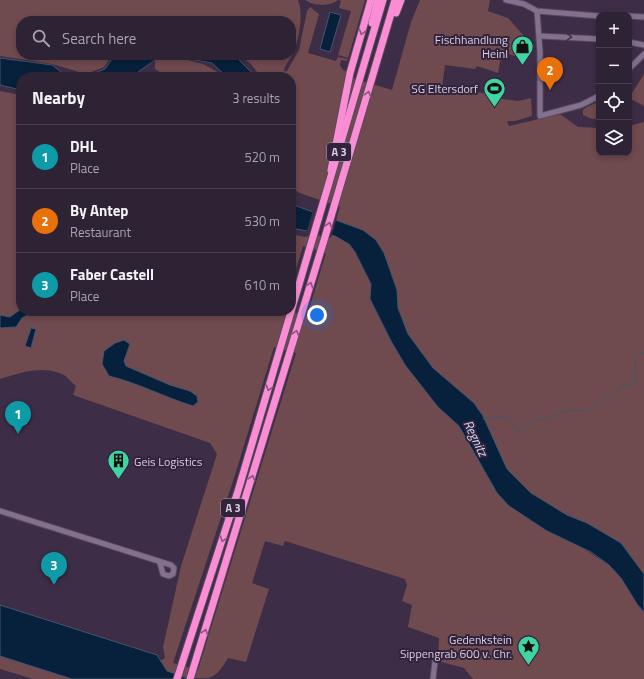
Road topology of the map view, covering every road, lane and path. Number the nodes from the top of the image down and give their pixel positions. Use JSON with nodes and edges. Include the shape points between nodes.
{"nodes":[{"id":1,"x":372,"y":0,"type":"edge"},
{"id":2,"x":378,"y":0,"type":"edge"},
{"id":3,"x":384,"y":0,"type":"edge"},
{"id":4,"x":395,"y":0,"type":"edge"},
{"id":5,"x":401,"y":0,"type":"edge"},
{"id":6,"x":506,"y":0,"type":"edge"},
{"id":7,"x":537,"y":11,"type":"junction"},
{"id":8,"x":596,"y":16,"type":"edge"},
{"id":9,"x":632,"y":16,"type":"edge"},
{"id":10,"x":644,"y":17,"type":"edge"},
{"id":11,"x":540,"y":36,"type":"junction"},
{"id":12,"x":596,"y":39,"type":"edge"},
{"id":13,"x":632,"y":42,"type":"edge"},
{"id":14,"x":644,"y":44,"type":"edge"},
{"id":15,"x":644,"y":54,"type":"edge"},
{"id":16,"x":632,"y":66,"type":"edge"},
{"id":17,"x":362,"y":67,"type":"junction"},
{"id":18,"x":376,"y":67,"type":"junction"},
{"id":19,"x":596,"y":98,"type":"edge"},
{"id":20,"x":346,"y":113,"type":"junction"},
{"id":21,"x":328,"y":190,"type":"junction"},
{"id":22,"x":296,"y":297,"type":"edge"},
{"id":23,"x":290,"y":316,"type":"edge"},
{"id":24,"x":0,"y":511,"type":"edge"},
{"id":25,"x":160,"y":563,"type":"dead end"},
{"id":26,"x":435,"y":661,"type":"dead end"},
{"id":27,"x":177,"y":679,"type":"edge"},
{"id":28,"x":190,"y":679,"type":"edge"},
{"id":29,"x":433,"y":679,"type":"edge"}],
"edges":[{"from":1,"to":20,"type":"highway","number":"A 3","one_way":true,"via":[[353,64]]},
{"from":2,"to":17,"type":"highway"},
{"from":3,"to":17,"type":"highway","number":"A 3"},
{"from":4,"to":18,"type":"highway","number":"A 3"},
{"from":5,"to":18,"type":"highway"},
{"from":6,"to":7,"type":"street","via":[[524,4]]},
{"from":7,"to":8,"type":"street"},
{"from":7,"to":11,"type":"street"},
{"from":9,"to":10,"type":"street"},
{"from":11,"to":12,"type":"street","one_way":true},
{"from":11,"to":19,"type":"street","via":[[540,116],[581,105]]},
{"from":13,"to":14,"type":"street"},
{"from":15,"to":16,"type":"street"},
{"from":17,"to":20,"type":"highway","number":"A 3"},
{"from":28,"to":18,"type":"highway","number":"A 3","one_way":true},
{"from":20,"to":21,"type":"highway","number":"A 3"},
{"from":20,"to":21,"type":"highway","via":[[330,170]]},
{"from":21,"to":22,"type":"highway","number":"A 3","one_way":true},
{"from":23,"to":27,"type":"highway","number":"A 3","one_way":true,"via":[[238,492]]},
{"from":24,"to":25,"type":"street"},
{"from":26,"to":29,"type":"street"}]}
